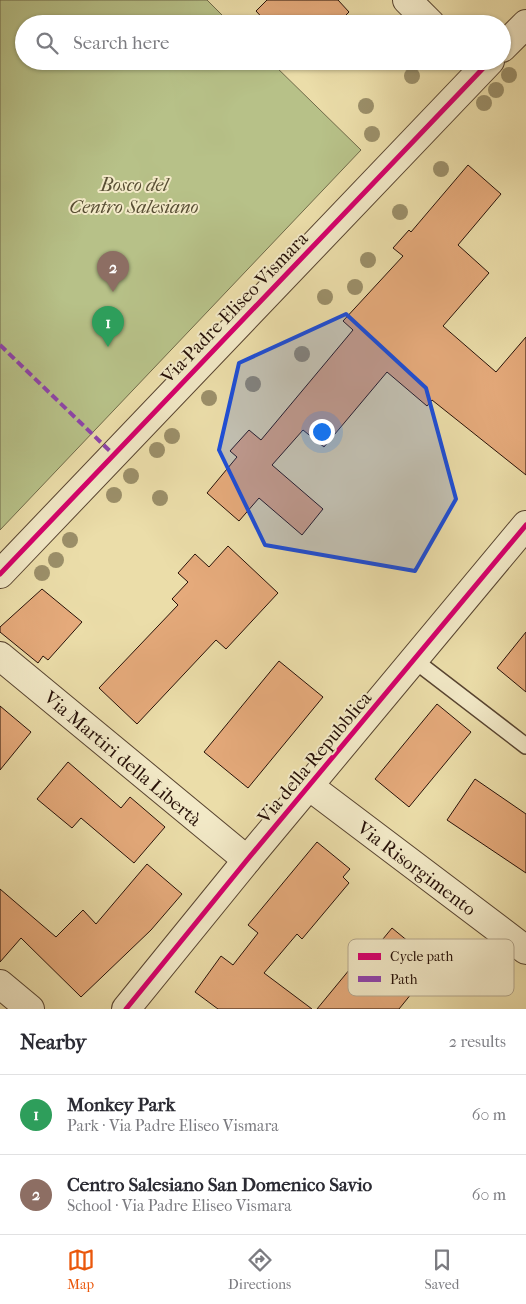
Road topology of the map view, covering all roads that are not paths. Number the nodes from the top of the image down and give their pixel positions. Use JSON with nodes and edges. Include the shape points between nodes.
{"nodes":[{"id":1,"x":526,"y":24,"type":"edge"},
{"id":2,"x":511,"y":39,"type":"edge"},
{"id":3,"x":475,"y":70,"type":"edge"},
{"id":4,"x":526,"y":525,"type":"edge"},
{"id":5,"x":0,"y":574,"type":"edge"},
{"id":6,"x":0,"y":656,"type":"edge"},
{"id":7,"x":414,"y":660,"type":"junction"},
{"id":8,"x":526,"y":746,"type":"edge"},
{"id":9,"x":308,"y":786,"type":"junction"},
{"id":10,"x":247,"y":860,"type":"junction"},
{"id":11,"x":511,"y":939,"type":"edge"},
{"id":12,"x":514,"y":941,"type":"edge"},
{"id":13,"x":526,"y":950,"type":"edge"},
{"id":14,"x":0,"y":984,"type":"edge"},
{"id":15,"x":30,"y":1009,"type":"edge"},
{"id":16,"x":126,"y":1009,"type":"edge"}],
"edges":[{"from":1,"to":2,"type":"street"},
{"from":3,"to":5,"type":"street","name":"Via Padre Eliseo Vismara"},
{"from":4,"to":7,"type":"street","name":"Via della Repubblica"},
{"from":6,"to":10,"type":"street","name":"Via Martiri della Libertà"},
{"from":7,"to":8,"type":"lane"},
{"from":7,"to":9,"type":"street","name":"Via della Repubblica"},
{"from":9,"to":10,"type":"street","name":"Via della Repubblica"},
{"from":9,"to":11,"type":"street","name":"Via Risorgimento"},
{"from":10,"to":16,"type":"street","name":"Via della Repubblica"},
{"from":12,"to":13,"type":"street","name":"Via Risorgimento"},
{"from":14,"to":15,"type":"street"}]}
